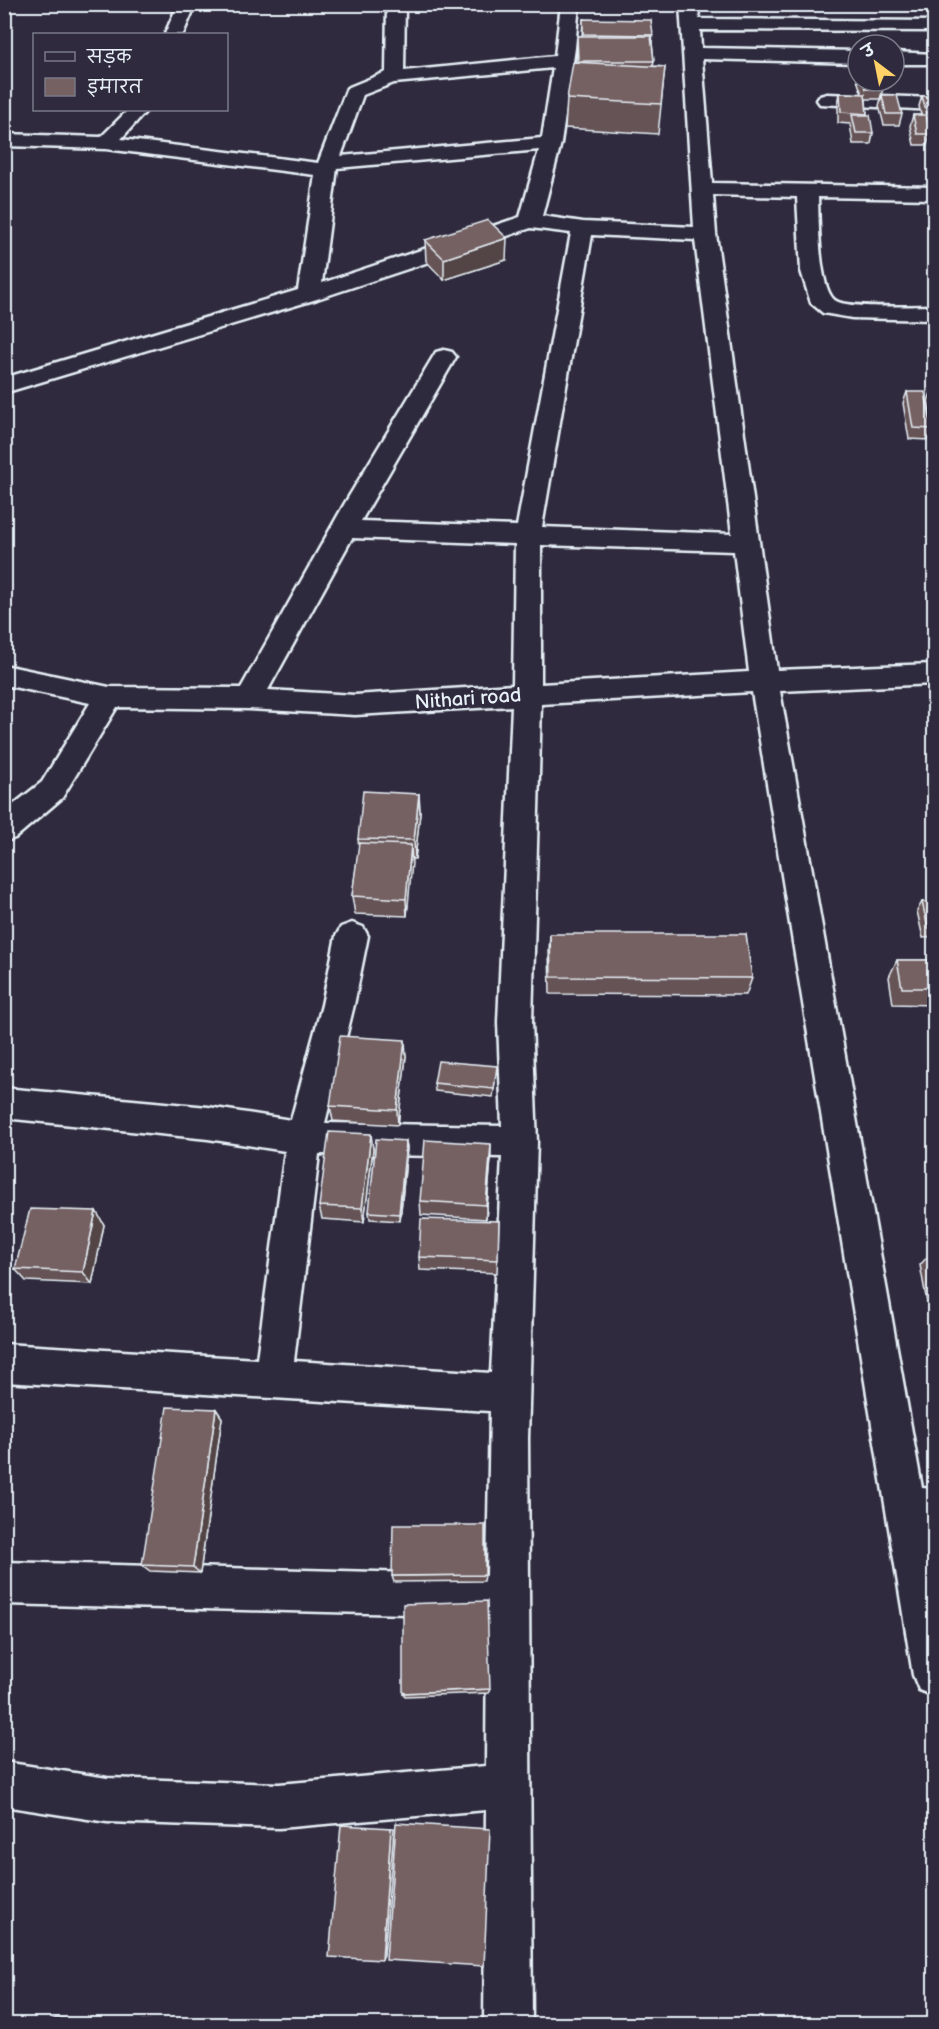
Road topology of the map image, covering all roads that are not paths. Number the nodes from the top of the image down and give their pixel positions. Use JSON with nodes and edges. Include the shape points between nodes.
{"nodes":[{"id":1,"x":187,"y":4,"type":"edge"},
{"id":2,"x":396,"y":4,"type":"edge"},
{"id":3,"x":570,"y":4,"type":"edge"},
{"id":4,"x":690,"y":14,"type":"edge"},
{"id":5,"x":934,"y":26,"type":"edge"},
{"id":6,"x":174,"y":33,"type":"edge"},
{"id":7,"x":692,"y":53,"type":"junction"},
{"id":8,"x":846,"y":57,"type":"edge"},
{"id":9,"x":906,"y":58,"type":"edge"},
{"id":10,"x":934,"y":59,"type":"edge"},
{"id":11,"x":564,"y":61,"type":"junction"},
{"id":12,"x":391,"y":78,"type":"junction"},
{"id":13,"x":827,"y":100,"type":"dead end"},
{"id":14,"x":934,"y":104,"type":"edge"},
{"id":15,"x":137,"y":111,"type":"edge"},
{"id":16,"x":4,"y":140,"type":"edge"},
{"id":17,"x":106,"y":143,"type":"junction"},
{"id":18,"x":551,"y":143,"type":"junction"},
{"id":19,"x":327,"y":167,"type":"junction"},
{"id":20,"x":700,"y":189,"type":"junction"},
{"id":21,"x":807,"y":191,"type":"junction"},
{"id":22,"x":934,"y":193,"type":"edge"},
{"id":23,"x":530,"y":221,"type":"junction"},
{"id":24,"x":583,"y":228,"type":"junction"},
{"id":25,"x":705,"y":234,"type":"junction"},
{"id":26,"x":309,"y":294,"type":"junction"},
{"id":27,"x":934,"y":313,"type":"edge"},
{"id":28,"x":444,"y":357,"type":"dead end"},
{"id":29,"x":4,"y":386,"type":"edge"},
{"id":30,"x":345,"y":529,"type":"junction"},
{"id":31,"x":528,"y":534,"type":"junction"},
{"id":32,"x":745,"y":543,"type":"junction"},
{"id":33,"x":934,"y":674,"type":"edge"},
{"id":34,"x":4,"y":675,"type":"edge"},
{"id":35,"x":764,"y":681,"type":"junction"},
{"id":36,"x":527,"y":694,"type":"junction"},
{"id":37,"x":109,"y":697,"type":"junction"},
{"id":38,"x":249,"y":699,"type":"junction"},
{"id":39,"x":4,"y":830,"type":"edge"},
{"id":40,"x":352,"y":936,"type":"dead end"},
{"id":41,"x":4,"y":1103,"type":"edge"},
{"id":42,"x":304,"y":1138,"type":"junction"},
{"id":43,"x":520,"y":1142,"type":"junction"},
{"id":44,"x":4,"y":1363,"type":"edge"},
{"id":45,"x":273,"y":1379,"type":"junction"},
{"id":46,"x":509,"y":1393,"type":"junction"},
{"id":47,"x":920,"y":1509,"type":"edge"},
{"id":48,"x":4,"y":1583,"type":"edge"},
{"id":49,"x":507,"y":1596,"type":"junction"},
{"id":50,"x":934,"y":1675,"type":"edge"},
{"id":51,"x":4,"y":1784,"type":"edge"},
{"id":52,"x":507,"y":1786,"type":"junction"},
{"id":53,"x":508,"y":2025,"type":"edge"}],
"edges":[{"from":1,"to":6,"type":"street"},
{"from":2,"to":12,"type":"street","via":[[396,70]]},
{"from":3,"to":11,"type":"street"},
{"from":4,"to":5,"type":"street"},
{"from":4,"to":7,"type":"street"},
{"from":7,"to":8,"type":"street"},
{"from":7,"to":20,"type":"street"},
{"from":9,"to":10,"type":"street"},
{"from":11,"to":12,"type":"street"},
{"from":11,"to":18,"type":"street"},
{"from":12,"to":19,"type":"street","via":[[354,92]]},
{"from":13,"to":14,"type":"street"},
{"from":15,"to":17,"type":"street"},
{"from":16,"to":17,"type":"street"},
{"from":17,"to":19,"type":"street"},
{"from":18,"to":19,"type":"street"},
{"from":18,"to":23,"type":"street"},
{"from":19,"to":26,"type":"street"},
{"from":20,"to":21,"type":"street"},
{"from":20,"to":25,"type":"street"},
{"from":21,"to":22,"type":"street"},
{"from":21,"to":27,"type":"street","via":[[812,271],[819,298],[831,308],[852,311]]},
{"from":23,"to":24,"type":"street"},
{"from":23,"to":26,"type":"street"},
{"from":24,"to":25,"type":"street"},
{"from":24,"to":31,"type":"street"},
{"from":25,"to":32,"type":"street"},
{"from":26,"to":29,"type":"street"},
{"from":28,"to":30,"type":"street"},
{"from":30,"to":31,"type":"street"},
{"from":30,"to":38,"type":"street"},
{"from":31,"to":32,"type":"street"},
{"from":31,"to":36,"type":"street"},
{"from":32,"to":35,"type":"street"},
{"from":33,"to":35,"type":"street","name":"Nithari road"},
{"from":34,"to":37,"type":"street","name":"Nithari road"},
{"from":35,"to":36,"type":"street","name":"Nithari road"},
{"from":35,"to":47,"type":"street"},
{"from":36,"to":38,"type":"street","name":"Nithari road","via":[[355,705]]},
{"from":36,"to":43,"type":"street","via":[[515,1022]]},
{"from":37,"to":38,"type":"street","name":"Nithari road"},
{"from":37,"to":39,"type":"street","via":[[52,790]]},
{"from":40,"to":42,"type":"street"},
{"from":41,"to":42,"type":"street","via":[[208,1123]]},
{"from":42,"to":43,"type":"street"},
{"from":42,"to":45,"type":"street"},
{"from":43,"to":46,"type":"street"},
{"from":44,"to":45,"type":"street"},
{"from":45,"to":46,"type":"street"},
{"from":46,"to":49,"type":"street"},
{"from":47,"to":50,"type":"street"},
{"from":48,"to":49,"type":"street"},
{"from":49,"to":52,"type":"street"},
{"from":51,"to":52,"type":"street","via":[[107,1800],[279,1806]]},
{"from":52,"to":53,"type":"street"}]}
